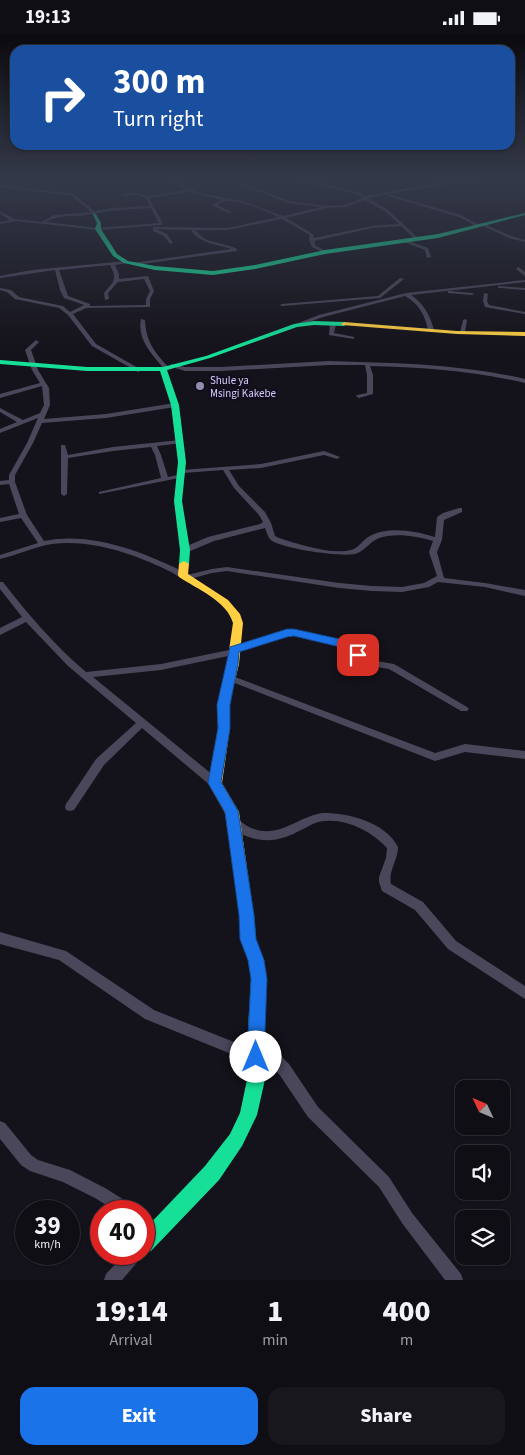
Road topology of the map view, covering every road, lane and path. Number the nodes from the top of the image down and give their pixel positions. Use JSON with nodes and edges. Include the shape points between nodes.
{"nodes":[{"id":1,"x":103,"y":236,"type":"edge"},
{"id":2,"x":165,"y":236,"type":"edge"},
{"id":3,"x":198,"y":236,"type":"edge"},
{"id":4,"x":313,"y":236,"type":"edge"},
{"id":5,"x":329,"y":236,"type":"edge"},
{"id":6,"x":413,"y":236,"type":"edge"},
{"id":7,"x":437,"y":236,"type":"edge"},
{"id":8,"x":508,"y":236,"type":"edge"},
{"id":9,"x":416,"y":239,"type":"junction"},
{"id":10,"x":311,"y":240,"type":"junction"},
{"id":11,"x":403,"y":240,"type":"junction"},
{"id":12,"x":525,"y":241,"type":"edge"},
{"id":13,"x":171,"y":243,"type":"dead end"},
{"id":14,"x":325,"y":252,"type":"junction"},
{"id":15,"x":429,"y":257,"type":"dead end"},
{"id":16,"x":131,"y":263,"type":"junction"},
{"id":17,"x":112,"y":264,"type":"junction"},
{"id":18,"x":518,"y":268,"type":"dead end"},
{"id":19,"x":56,"y":269,"type":"junction"},
{"id":20,"x":525,"y":275,"type":"edge"},
{"id":21,"x":0,"y":277,"type":"edge"},
{"id":22,"x":402,"y":279,"type":"dead end"},
{"id":23,"x":117,"y":281,"type":"junction"},
{"id":24,"x":525,"y":281,"type":"edge"},
{"id":25,"x":483,"y":285,"type":"junction"},
{"id":26,"x":0,"y":289,"type":"edge"},
{"id":27,"x":438,"y":289,"type":"junction"},
{"id":28,"x":525,"y":289,"type":"edge"},
{"id":29,"x":406,"y":294,"type":"junction"},
{"id":30,"x":472,"y":294,"type":"dead end"},
{"id":31,"x":486,"y":294,"type":"dead end"},
{"id":32,"x":380,"y":297,"type":"junction"},
{"id":33,"x":107,"y":299,"type":"dead end"},
{"id":34,"x":282,"y":305,"type":"dead end"},
{"id":35,"x":362,"y":306,"type":"junction"},
{"id":36,"x":87,"y":307,"type":"junction"},
{"id":37,"x":525,"y":313,"type":"edge"},
{"id":38,"x":70,"y":314,"type":"junction"},
{"id":39,"x":143,"y":320,"type":"dead end"},
{"id":40,"x":464,"y":320,"type":"dead end"},
{"id":41,"x":333,"y":324,"type":"junction"},
{"id":42,"x":296,"y":325,"type":"junction"},
{"id":43,"x":431,"y":330,"type":"junction"},
{"id":44,"x":462,"y":332,"type":"junction"},
{"id":45,"x":525,"y":334,"type":"edge"},
{"id":46,"x":352,"y":338,"type":"dead end"},
{"id":47,"x":36,"y":342,"type":"dead end"},
{"id":48,"x":0,"y":361,"type":"edge"},
{"id":49,"x":34,"y":364,"type":"junction"},
{"id":50,"x":367,"y":364,"type":"junction"},
{"id":51,"x":167,"y":368,"type":"junction"},
{"id":52,"x":138,"y":370,"type":"junction"},
{"id":53,"x":525,"y":381,"type":"edge"},
{"id":54,"x":44,"y":384,"type":"junction"},
{"id":55,"x":0,"y":396,"type":"edge"},
{"id":56,"x":360,"y":396,"type":"dead end"},
{"id":57,"x":175,"y":405,"type":"junction"},
{"id":58,"x":0,"y":410,"type":"edge"},
{"id":59,"x":42,"y":417,"type":"junction"},
{"id":60,"x":22,"y":422,"type":"junction"},
{"id":61,"x":0,"y":431,"type":"edge"},
{"id":62,"x":180,"y":442,"type":"junction"},
{"id":63,"x":153,"y":445,"type":"junction"},
{"id":64,"x":63,"y":446,"type":"dead end"},
{"id":65,"x":65,"y":457,"type":"junction"},
{"id":66,"x":337,"y":457,"type":"dead end"},
{"id":67,"x":226,"y":470,"type":"junction"},
{"id":68,"x":182,"y":474,"type":"junction"},
{"id":69,"x":164,"y":480,"type":"junction"},
{"id":70,"x":12,"y":482,"type":"junction"},
{"id":71,"x":0,"y":483,"type":"edge"},
{"id":72,"x":101,"y":493,"type":"dead end"},
{"id":73,"x":64,"y":494,"type":"dead end"},
{"id":74,"x":459,"y":510,"type":"dead end"},
{"id":75,"x":23,"y":515,"type":"junction"},
{"id":76,"x":0,"y":519,"type":"edge"},
{"id":77,"x":267,"y":523,"type":"junction"},
{"id":78,"x":438,"y":540,"type":"junction"},
{"id":79,"x":42,"y":544,"type":"junction"},
{"id":80,"x":185,"y":550,"type":"junction"},
{"id":81,"x":0,"y":557,"type":"edge"},
{"id":82,"x":185,"y":576,"type":"junction"},
{"id":83,"x":439,"y":579,"type":"junction"},
{"id":84,"x":0,"y":584,"type":"edge"},
{"id":85,"x":525,"y":593,"type":"edge"},
{"id":86,"x":27,"y":618,"type":"junction"},
{"id":87,"x":0,"y":633,"type":"edge"},
{"id":88,"x":233,"y":651,"type":"junction"},
{"id":89,"x":86,"y":675,"type":"junction"},
{"id":90,"x":230,"y":678,"type":"junction"},
{"id":91,"x":464,"y":709,"type":"dead end"},
{"id":92,"x":141,"y":723,"type":"junction"},
{"id":93,"x":525,"y":755,"type":"edge"},
{"id":94,"x":215,"y":783,"type":"junction"},
{"id":95,"x":70,"y":807,"type":"dead end"},
{"id":96,"x":233,"y":823,"type":"junction"},
{"id":97,"x":0,"y":938,"type":"edge"},
{"id":98,"x":525,"y":993,"type":"edge"},
{"id":99,"x":255,"y":1052,"type":"junction"},
{"id":100,"x":0,"y":1128,"type":"edge"},
{"id":101,"x":111,"y":1200,"type":"edge"},
{"id":102,"x":155,"y":1221,"type":"edge"},
{"id":103,"x":125,"y":1265,"type":"edge"},
{"id":104,"x":112,"y":1280,"type":"edge"},
{"id":105,"x":455,"y":1280,"type":"edge"}],
"edges":[{"from":1,"to":16,"type":"street","via":[[116,255]]},
{"from":2,"to":13,"type":"street"},
{"from":3,"to":16,"type":"street","via":[[236,250]]},
{"from":4,"to":10,"type":"street"},
{"from":5,"to":10,"type":"street"},
{"from":6,"to":9,"type":"street"},
{"from":7,"to":9,"type":"street"},
{"from":8,"to":12,"type":"street"},
{"from":9,"to":11,"type":"street"},
{"from":10,"to":14,"type":"street","via":[[312,246]]},
{"from":11,"to":14,"type":"street"},
{"from":11,"to":15,"type":"street","via":[[427,249]]},
{"from":14,"to":16,"type":"street","via":[[213,273]]},
{"from":16,"to":17,"type":"street"},
{"from":17,"to":19,"type":"street"},
{"from":17,"to":23,"type":"street","via":[[118,275]]},
{"from":18,"to":20,"type":"street"},
{"from":19,"to":21,"type":"street"},
{"from":19,"to":36,"type":"street","via":[[60,274],[63,294],[86,303]]},
{"from":22,"to":32,"type":"street"},
{"from":23,"to":33,"type":"street","via":[[106,293]]},
{"from":23,"to":36,"type":"street","via":[[146,277],[152,291],[148,306]]},
{"from":24,"to":25,"type":"street"},
{"from":25,"to":27,"type":"street"},
{"from":25,"to":28,"type":"street"},
{"from":26,"to":38,"type":"street","via":[[17,298],[56,305]]},
{"from":27,"to":29,"type":"street"},
{"from":27,"to":30,"type":"street"},
{"from":29,"to":35,"type":"street"},
{"from":29,"to":43,"type":"street","via":[[418,301],[428,315]]},
{"from":31,"to":37,"type":"street","via":[[487,306]]},
{"from":32,"to":34,"type":"street"},
{"from":32,"to":35,"type":"street"},
{"from":35,"to":42,"type":"street"},
{"from":36,"to":38,"type":"street"},
{"from":38,"to":52,"type":"street","via":[[94,345]]},
{"from":39,"to":51,"type":"street","via":[[149,348]]},
{"from":40,"to":44,"type":"street"},
{"from":41,"to":42,"type":"street"},
{"from":41,"to":43,"type":"street"},
{"from":41,"to":46,"type":"street","via":[[331,335]]},
{"from":42,"to":51,"type":"street","via":[[208,357]]},
{"from":43,"to":44,"type":"street"},
{"from":44,"to":45,"type":"street"},
{"from":47,"to":49,"type":"street","via":[[28,350]]},
{"from":48,"to":49,"type":"street"},
{"from":49,"to":52,"type":"street"},
{"from":49,"to":54,"type":"street"},
{"from":50,"to":51,"type":"street"},
{"from":50,"to":53,"type":"street","via":[[413,365]]},
{"from":50,"to":56,"type":"street","via":[[370,394]]},
{"from":51,"to":52,"type":"street"},
{"from":51,"to":57,"type":"street"},
{"from":54,"to":55,"type":"street"},
{"from":54,"to":59,"type":"street","via":[[47,405]]},
{"from":57,"to":59,"type":"street","via":[[106,415]]},
{"from":57,"to":62,"type":"street"},
{"from":58,"to":60,"type":"street"},
{"from":59,"to":60,"type":"street"},
{"from":59,"to":70,"type":"street","via":[[12,475]]},
{"from":60,"to":61,"type":"street"},
{"from":62,"to":63,"type":"street"},
{"from":62,"to":68,"type":"street"},
{"from":63,"to":65,"type":"street"},
{"from":63,"to":69,"type":"street"},
{"from":64,"to":65,"type":"street"},
{"from":65,"to":73,"type":"street"},
{"from":66,"to":67,"type":"street","via":[[324,453],[278,464]]},
{"from":67,"to":68,"type":"street"},
{"from":67,"to":77,"type":"street"},
{"from":68,"to":69,"type":"street"},
{"from":68,"to":80,"type":"street","via":[[178,501]]},
{"from":69,"to":72,"type":"street"},
{"from":70,"to":71,"type":"street"},
{"from":70,"to":75,"type":"street"},
{"from":74,"to":78,"type":"street","via":[[440,518]]},
{"from":75,"to":76,"type":"street"},
{"from":75,"to":79,"type":"street"},
{"from":77,"to":78,"type":"street","via":[[276,540],[341,552],[362,549],[369,539],[376,536],[417,534]]},
{"from":77,"to":80,"type":"street"},
{"from":78,"to":83,"type":"street","via":[[433,552],[441,575]]},
{"from":79,"to":81,"type":"street"},
{"from":79,"to":82,"type":"street","via":[[70,541],[114,548],[154,560]]},
{"from":80,"to":82,"type":"street"},
{"from":82,"to":83,"type":"street","via":[[226,569],[387,590],[414,589]]},
{"from":82,"to":88,"type":"street","via":[[224,603],[236,616],[238,623]]},
{"from":83,"to":85,"type":"street"},
{"from":84,"to":86,"type":"street"},
{"from":86,"to":87,"type":"street"},
{"from":86,"to":89,"type":"street","via":[[71,664]]},
{"from":88,"to":89,"type":"street","via":[[161,667]]},
{"from":88,"to":90,"type":"street"},
{"from":88,"to":91,"type":"street","via":[[287,633],[340,643],[369,663],[391,665]]},
{"from":89,"to":92,"type":"street"},
{"from":90,"to":93,"type":"street","via":[[435,757],[465,748]]},
{"from":90,"to":94,"type":"street"},
{"from":92,"to":94,"type":"street"},
{"from":92,"to":95,"type":"street","via":[[100,762]]},
{"from":94,"to":96,"type":"street","via":[[232,811]]},
{"from":96,"to":98,"type":"street","via":[[251,834],[276,836],[323,817],[348,821],[380,834],[393,847],[393,856],[383,876],[386,887],[419,906],[452,945]]},
{"from":96,"to":99,"type":"street","via":[[248,939],[259,979]]},
{"from":97,"to":99,"type":"street","via":[[62,955],[150,1015]]},
{"from":99,"to":102,"type":"street","via":[[257,1075],[254,1095],[236,1140],[212,1173]]},
{"from":99,"to":105,"type":"street","via":[[274,1059],[284,1069],[313,1112],[384,1182]]},
{"from":100,"to":101,"type":"street","via":[[26,1160],[35,1166],[65,1175]]},
{"from":103,"to":104,"type":"street"}]}
